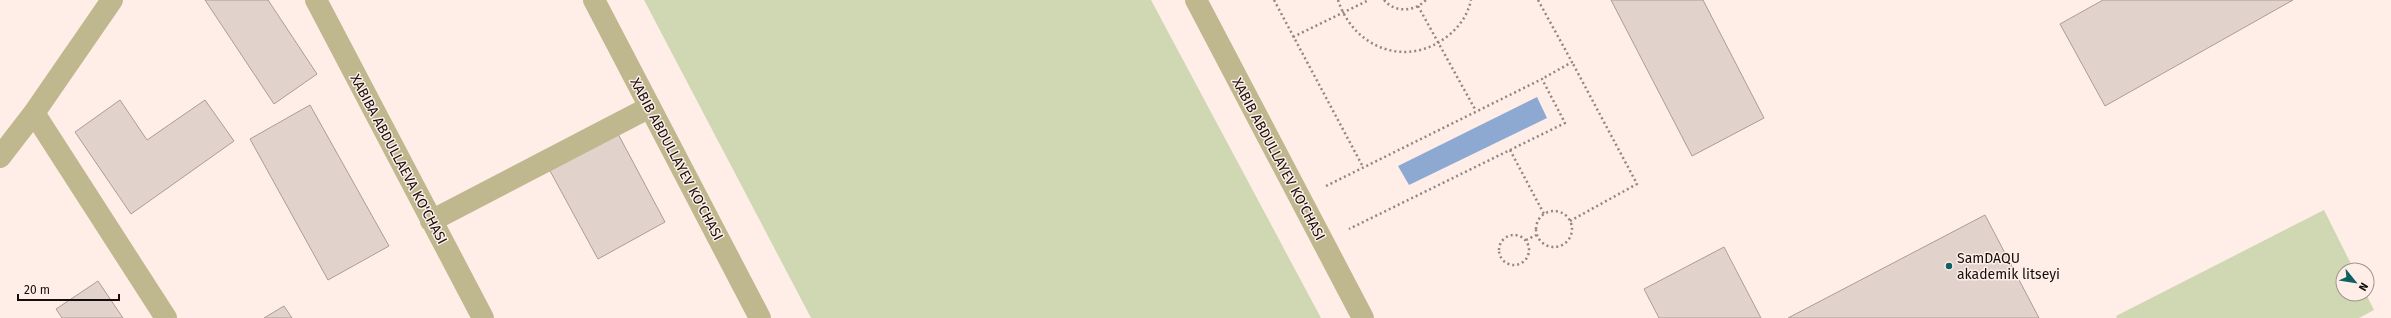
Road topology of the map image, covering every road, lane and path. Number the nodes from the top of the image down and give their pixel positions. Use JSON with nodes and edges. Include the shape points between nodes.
{"nodes":[{"id":1,"x":112,"y":0,"type":"edge"},
{"id":2,"x":316,"y":0,"type":"edge"},
{"id":3,"x":594,"y":0,"type":"edge"},
{"id":4,"x":1196,"y":0,"type":"edge"},
{"id":5,"x":1274,"y":0,"type":"edge"},
{"id":6,"x":1338,"y":0,"type":"edge"},
{"id":7,"x":1369,"y":0,"type":"edge"},
{"id":8,"x":1384,"y":0,"type":"edge"},
{"id":9,"x":1426,"y":0,"type":"edge"},
{"id":10,"x":1471,"y":0,"type":"edge"},
{"id":11,"x":1538,"y":0,"type":"edge"},
{"id":12,"x":1418,"y":6,"type":"junction"},
{"id":13,"x":1342,"y":14,"type":"junction"},
{"id":14,"x":1294,"y":37,"type":"junction"},
{"id":15,"x":1438,"y":44,"type":"junction"},
{"id":16,"x":1572,"y":62,"type":"junction"},
{"id":17,"x":1542,"y":78,"type":"junction"},
{"id":18,"x":650,"y":107,"type":"junction"},
{"id":19,"x":1476,"y":111,"type":"junction"},
{"id":20,"x":34,"y":114,"type":"junction"},
{"id":21,"x":1510,"y":150,"type":"junction"},
{"id":22,"x":0,"y":157,"type":"edge"},
{"id":23,"x":1363,"y":167,"type":"junction"},
{"id":24,"x":1300,"y":199,"type":"junction"},
{"id":25,"x":1544,"y":214,"type":"junction"},
{"id":26,"x":431,"y":221,"type":"junction"},
{"id":27,"x":1570,"y":221,"type":"junction"},
{"id":28,"x":1536,"y":235,"type":"junction"},
{"id":29,"x":1526,"y":240,"type":"junction"},
{"id":30,"x":1323,"y":242,"type":"junction"},
{"id":31,"x":166,"y":318,"type":"edge"},
{"id":32,"x":483,"y":318,"type":"edge"},
{"id":33,"x":760,"y":318,"type":"edge"},
{"id":34,"x":1363,"y":318,"type":"edge"}],
"edges":[{"from":1,"to":20,"type":"street"},
{"from":2,"to":26,"type":"street","name":"XABIBA ABDULLAEVA KO'CHASI"},
{"from":3,"to":18,"type":"street","name":"XABIB ABDULLAYEV KO'CHASI"},
{"from":4,"to":24,"type":"street","name":"XABIB ABDULLAYEV KO'CHASI"},
{"from":5,"to":14,"type":"path"},
{"from":6,"to":13,"type":"path"},
{"from":7,"to":13,"type":"path"},
{"from":8,"to":12,"type":"path","via":[[1392,8],[1401,10]]},
{"from":9,"to":12,"type":"path"},
{"from":10,"to":15,"type":"path","via":[[1470,9],[1456,29]]},
{"from":11,"to":16,"type":"path"},
{"from":12,"to":15,"type":"path"},
{"from":13,"to":14,"type":"path"},
{"from":13,"to":15,"type":"path","via":[[1355,32],[1373,45],[1388,50],[1417,52]]},
{"from":14,"to":23,"type":"path"},
{"from":15,"to":19,"type":"path"},
{"from":16,"to":17,"type":"path"},
{"from":16,"to":27,"type":"path","via":[[1637,184]]},
{"from":17,"to":19,"type":"path"},
{"from":17,"to":21,"type":"path","via":[[1565,123]]},
{"from":18,"to":26,"type":"street"},
{"from":18,"to":33,"type":"street","name":"XABIB ABDULLAYEV KO'CHASI"},
{"from":19,"to":23,"type":"path"},
{"from":20,"to":22,"type":"street"},
{"from":20,"to":31,"type":"street"},
{"from":21,"to":25,"type":"path"},
{"from":21,"to":30,"type":"path"},
{"from":23,"to":24,"type":"path"},
{"from":24,"to":30,"type":"street","name":"XABIB ABDULLAYEV KO'CHASI"},
{"from":25,"to":27,"type":"path","via":[[1555,211],[1562,213]]},
{"from":25,"to":28,"type":"path","via":[[1537,223]]},
{"from":26,"to":32,"type":"street","name":"XABIBA ABDULLAEVA KO'CHASI"},
{"from":27,"to":28,"type":"path","via":[[1570,238],[1561,246],[1544,245]]},
{"from":28,"to":29,"type":"path"},
{"from":29,"to":29,"type":"path","via":[[1516,235],[1502,240],[1499,248],[1504,261],[1517,265],[1525,259],[1529,250]]},
{"from":30,"to":34,"type":"street","name":"XABIB ABDULLAYEV KO'CHASI"}]}
